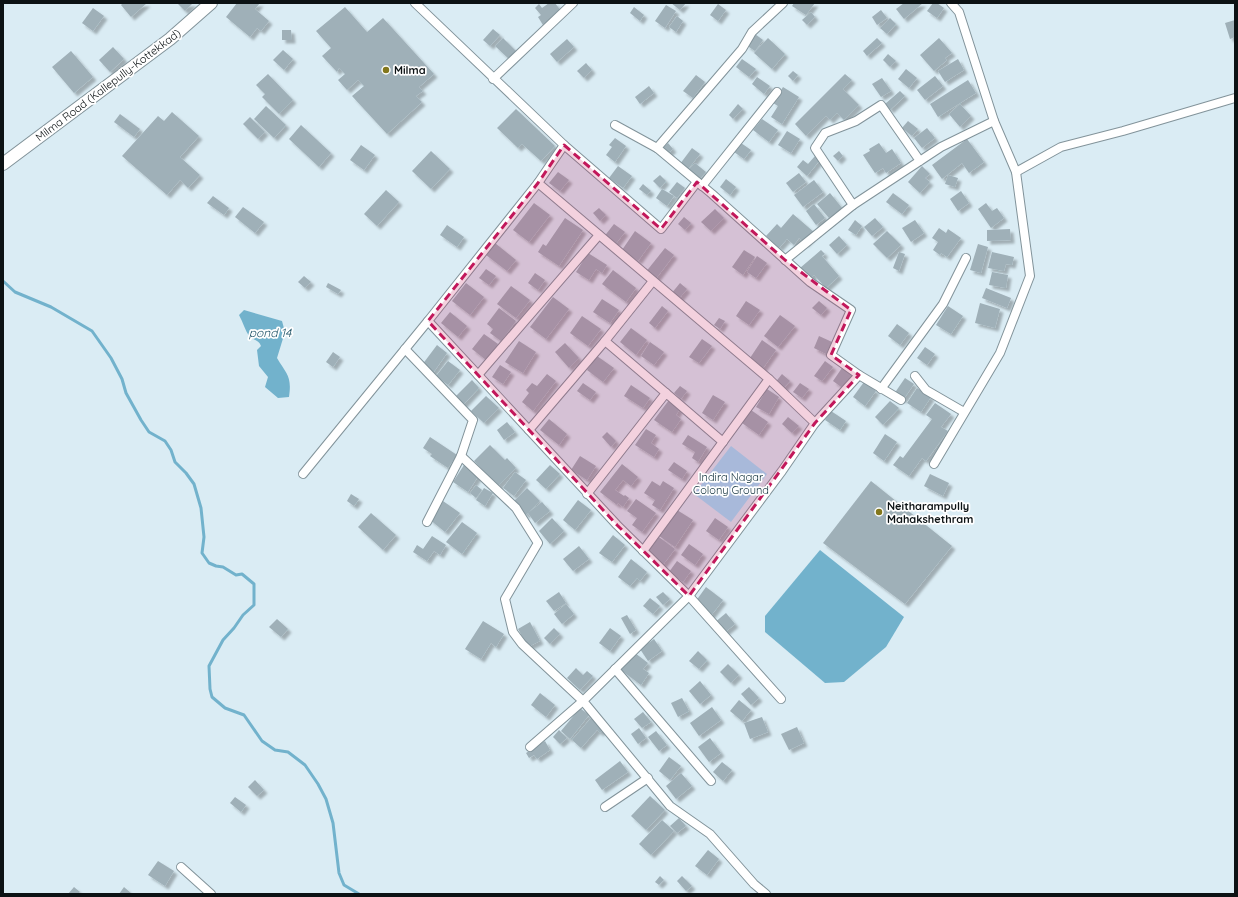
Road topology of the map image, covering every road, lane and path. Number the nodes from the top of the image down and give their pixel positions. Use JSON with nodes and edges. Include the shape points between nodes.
{"nodes":[{"id":1,"x":210,"y":3,"type":"edge"},
{"id":2,"x":415,"y":3,"type":"edge"},
{"id":3,"x":573,"y":3,"type":"edge"},
{"id":4,"x":783,"y":3,"type":"edge"},
{"id":5,"x":950,"y":3,"type":"edge"},
{"id":6,"x":493,"y":79,"type":"junction"},
{"id":7,"x":777,"y":92,"type":"dead end"},
{"id":8,"x":1235,"y":98,"type":"edge"},
{"id":9,"x":994,"y":121,"type":"junction"},
{"id":10,"x":615,"y":125,"type":"dead end"},
{"id":11,"x":564,"y":146,"type":"junction"},
{"id":12,"x":657,"y":148,"type":"junction"},
{"id":13,"x":920,"y":161,"type":"junction"},
{"id":14,"x":3,"y":164,"type":"edge"},
{"id":15,"x":1016,"y":172,"type":"junction"},
{"id":16,"x":538,"y":183,"type":"junction"},
{"id":17,"x":700,"y":184,"type":"junction"},
{"id":18,"x":853,"y":205,"type":"junction"},
{"id":19,"x":599,"y":235,"type":"junction"},
{"id":20,"x":966,"y":258,"type":"dead end"},
{"id":21,"x":785,"y":260,"type":"junction"},
{"id":22,"x":653,"y":281,"type":"junction"},
{"id":23,"x":428,"y":321,"type":"junction"},
{"id":24,"x":605,"y":341,"type":"junction"},
{"id":25,"x":405,"y":348,"type":"junction"},
{"id":26,"x":478,"y":375,"type":"junction"},
{"id":27,"x":859,"y":375,"type":"junction"},
{"id":28,"x":914,"y":376,"type":"dead end"},
{"id":29,"x":769,"y":379,"type":"junction"},
{"id":30,"x":882,"y":389,"type":"junction"},
{"id":31,"x":666,"y":393,"type":"junction"},
{"id":32,"x":900,"y":400,"type":"dead end"},
{"id":33,"x":964,"y":412,"type":"junction"},
{"id":34,"x":815,"y":423,"type":"junction"},
{"id":35,"x":529,"y":430,"type":"junction"},
{"id":36,"x":723,"y":442,"type":"junction"},
{"id":37,"x":461,"y":456,"type":"junction"},
{"id":38,"x":934,"y":464,"type":"dead end"},
{"id":39,"x":303,"y":474,"type":"dead end"},
{"id":40,"x":588,"y":494,"type":"junction"},
{"id":41,"x":427,"y":522,"type":"dead end"},
{"id":42,"x":643,"y":551,"type":"junction"},
{"id":43,"x":689,"y":596,"type":"junction"},
{"id":44,"x":615,"y":669,"type":"junction"},
{"id":45,"x":781,"y":699,"type":"dead end"},
{"id":46,"x":583,"y":700,"type":"junction"},
{"id":47,"x":530,"y":746,"type":"dead end"},
{"id":48,"x":648,"y":778,"type":"junction"},
{"id":49,"x":711,"y":781,"type":"dead end"},
{"id":50,"x":605,"y":807,"type":"dead end"},
{"id":51,"x":181,"y":867,"type":"dead end"},
{"id":52,"x":211,"y":894,"type":"edge"},
{"id":53,"x":766,"y":894,"type":"edge"}],
"edges":[{"from":1,"to":14,"type":"main road","name":"Milma Road (Kallepully-Kottekkad)","via":[[170,39]]},
{"from":2,"to":6,"type":"street"},
{"from":3,"to":6,"type":"street"},
{"from":4,"to":12,"type":"street","via":[[752,32],[742,49]]},
{"from":5,"to":9,"type":"street","via":[[958,12]]},
{"from":6,"to":11,"type":"street"},
{"from":7,"to":17,"type":"street"},
{"from":8,"to":15,"type":"street","via":[[1061,147]]},
{"from":9,"to":13,"type":"street","via":[[941,147]]},
{"from":9,"to":15,"type":"street"},
{"from":10,"to":12,"type":"street"},
{"from":11,"to":16,"type":"street"},
{"from":11,"to":17,"type":"street","via":[[661,229]]},
{"from":12,"to":17,"type":"street"},
{"from":13,"to":18,"type":"street"},
{"from":13,"to":18,"type":"street","via":[[881,106],[856,121],[825,133],[815,148]]},
{"from":15,"to":33,"type":"street","via":[[1030,276],[1000,353]]},
{"from":16,"to":19,"type":"street"},
{"from":16,"to":23,"type":"street"},
{"from":17,"to":21,"type":"street"},
{"from":18,"to":21,"type":"street"},
{"from":19,"to":22,"type":"street"},
{"from":19,"to":26,"type":"street"},
{"from":20,"to":30,"type":"street","via":[[943,304]]},
{"from":21,"to":27,"type":"street","via":[[810,282],[851,310],[831,355]]},
{"from":22,"to":24,"type":"street"},
{"from":22,"to":29,"type":"street"},
{"from":23,"to":25,"type":"street"},
{"from":23,"to":26,"type":"street"},
{"from":24,"to":31,"type":"street"},
{"from":24,"to":35,"type":"street"},
{"from":25,"to":37,"type":"street","via":[[473,420]]},
{"from":25,"to":39,"type":"street"},
{"from":26,"to":35,"type":"street"},
{"from":27,"to":30,"type":"street"},
{"from":27,"to":34,"type":"street"},
{"from":28,"to":33,"type":"street","via":[[926,390]]},
{"from":29,"to":34,"type":"street"},
{"from":29,"to":36,"type":"street"},
{"from":30,"to":32,"type":"street"},
{"from":31,"to":36,"type":"street"},
{"from":31,"to":40,"type":"street"},
{"from":33,"to":38,"type":"street"},
{"from":34,"to":43,"type":"street"},
{"from":35,"to":40,"type":"street"},
{"from":36,"to":42,"type":"street"},
{"from":37,"to":41,"type":"street"},
{"from":37,"to":46,"type":"street","via":[[516,508],[538,543],[505,599],[513,632],[522,644]]},
{"from":40,"to":42,"type":"street"},
{"from":42,"to":43,"type":"street"},
{"from":43,"to":44,"type":"street"},
{"from":43,"to":45,"type":"street"},
{"from":44,"to":46,"type":"street"},
{"from":44,"to":49,"type":"street"},
{"from":46,"to":47,"type":"street"},
{"from":46,"to":48,"type":"street"},
{"from":48,"to":50,"type":"street"},
{"from":48,"to":53,"type":"street","via":[[670,806],[710,834]]},
{"from":51,"to":52,"type":"street"}]}
